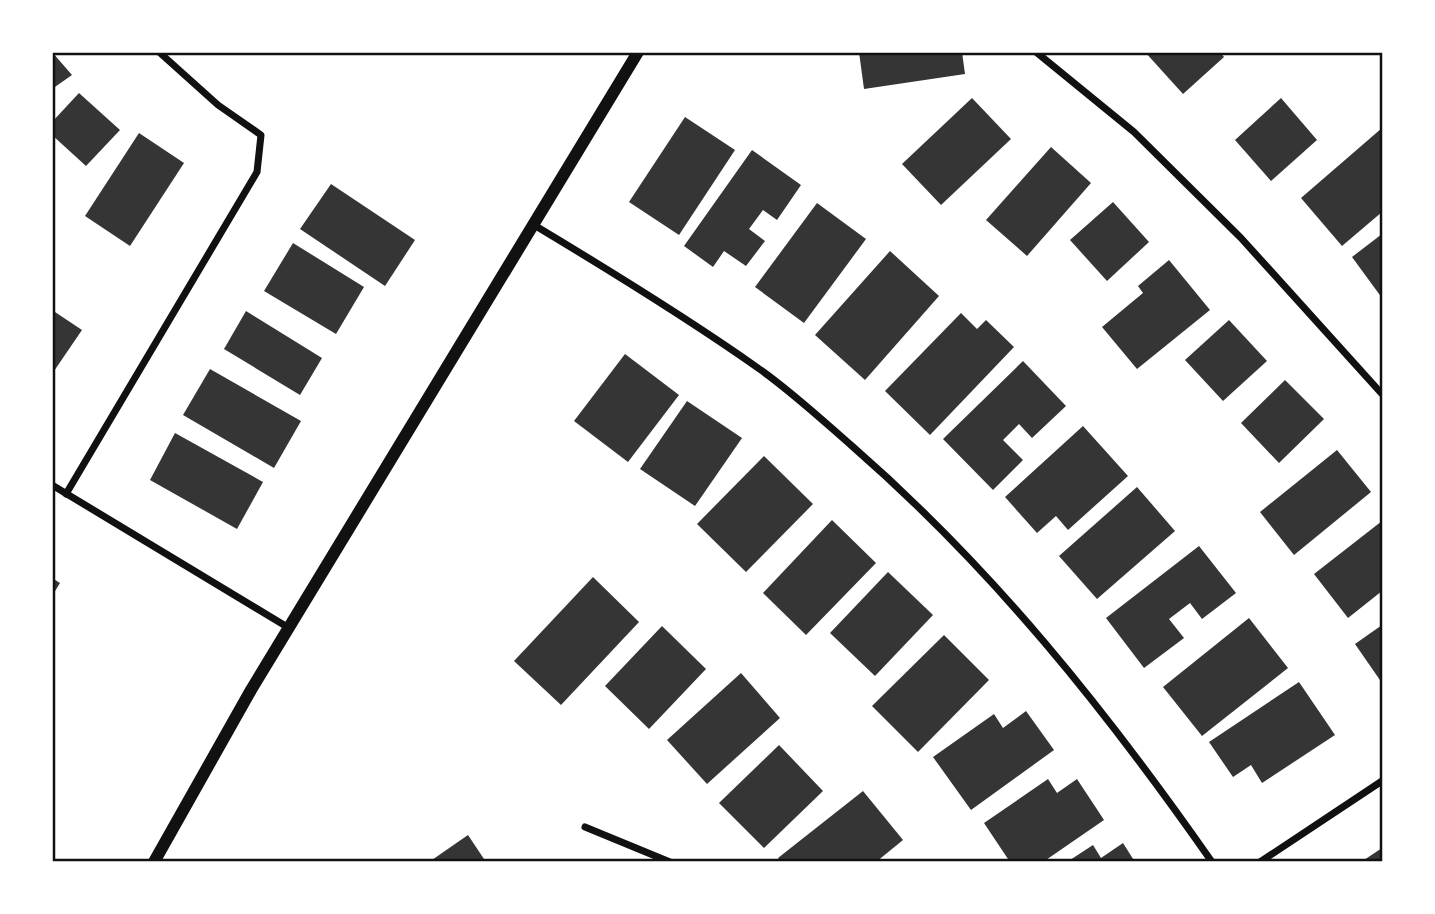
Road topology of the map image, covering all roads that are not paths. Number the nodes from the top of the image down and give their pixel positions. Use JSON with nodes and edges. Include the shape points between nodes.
{"nodes":[{"id":1,"x":159,"y":52,"type":"edge"},
{"id":2,"x":638,"y":52,"type":"edge"},
{"id":3,"x":1035,"y":54,"type":"edge"},
{"id":4,"x":534,"y":225,"type":"junction"},
{"id":5,"x":1382,"y":394,"type":"edge"},
{"id":6,"x":52,"y":485,"type":"edge"},
{"id":7,"x":66,"y":494,"type":"junction"},
{"id":8,"x":290,"y":629,"type":"junction"},
{"id":9,"x":1382,"y":781,"type":"edge"},
{"id":10,"x":585,"y":827,"type":"dead end"},
{"id":11,"x":154,"y":862,"type":"edge"},
{"id":12,"x":670,"y":862,"type":"edge"},
{"id":13,"x":1212,"y":862,"type":"edge"},
{"id":14,"x":1260,"y":862,"type":"edge"}],
"edges":[{"from":1,"to":7,"type":"street","via":[[218,105],[261,135],[257,172]]},
{"from":2,"to":4,"type":"street"},
{"from":3,"to":5,"type":"street","via":[[1134,132],[1241,238]]},
{"from":4,"to":8,"type":"street"},
{"from":4,"to":13,"type":"street","via":[[758,368],[895,484],[1010,598],[1141,760]]},
{"from":6,"to":7,"type":"street"},
{"from":7,"to":8,"type":"street"},
{"from":8,"to":11,"type":"street"},
{"from":9,"to":14,"type":"street"},
{"from":10,"to":12,"type":"street"}]}
